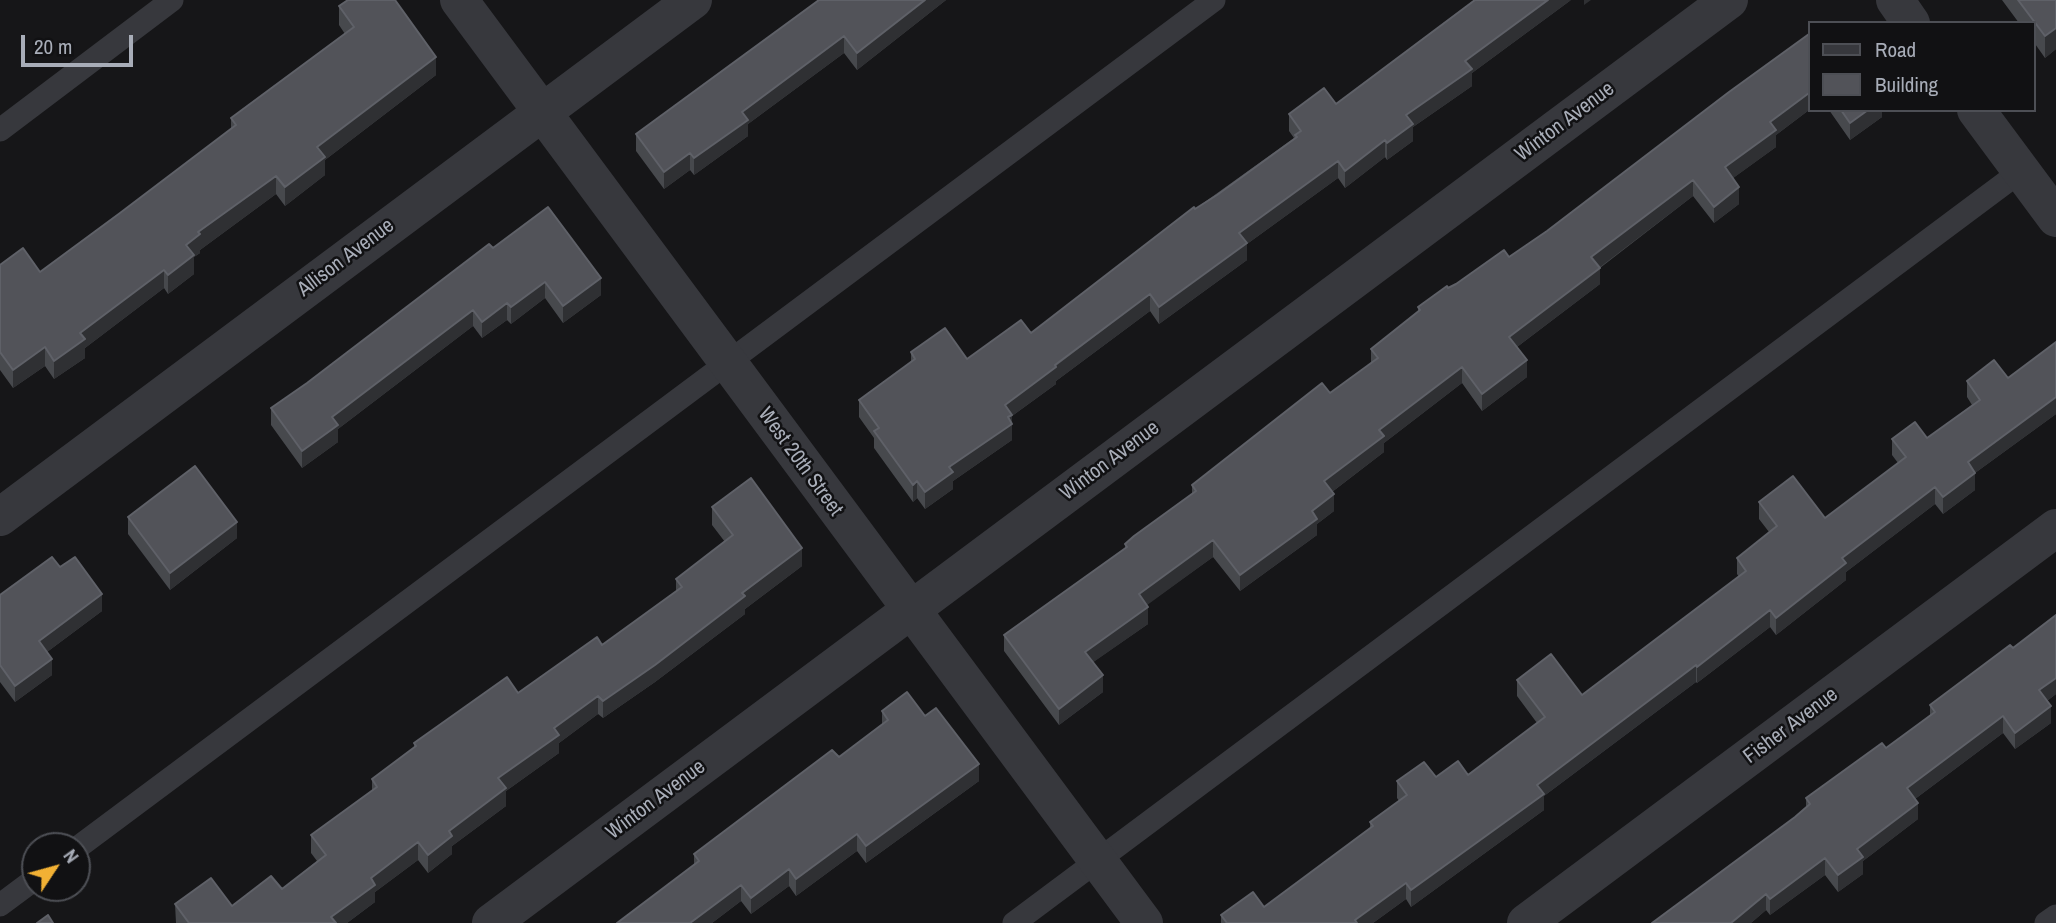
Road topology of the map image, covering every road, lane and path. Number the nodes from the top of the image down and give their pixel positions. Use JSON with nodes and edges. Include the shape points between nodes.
{"nodes":[{"id":1,"x":172,"y":0,"type":"edge"},
{"id":2,"x":458,"y":0,"type":"edge"},
{"id":3,"x":693,"y":0,"type":"edge"},
{"id":4,"x":1214,"y":0,"type":"edge"},
{"id":5,"x":1729,"y":0,"type":"edge"},
{"id":6,"x":1895,"y":0,"type":"edge"},
{"id":7,"x":1911,"y":21,"type":"edge"},
{"id":8,"x":542,"y":112,"type":"junction"},
{"id":9,"x":1977,"y":112,"type":"edge"},
{"id":10,"x":0,"y":130,"type":"edge"},
{"id":11,"x":2021,"y":171,"type":"junction"},
{"id":12,"x":2056,"y":218,"type":"edge"},
{"id":13,"x":727,"y":363,"type":"junction"},
{"id":14,"x":0,"y":516,"type":"edge"},
{"id":15,"x":2056,"y":528,"type":"edge"},
{"id":16,"x":911,"y":609,"type":"junction"},
{"id":17,"x":91,"y":838,"type":"edge"},
{"id":18,"x":1097,"y":861,"type":"junction"},
{"id":19,"x":21,"y":889,"type":"edge"},
{"id":20,"x":0,"y":905,"type":"edge"},
{"id":21,"x":2056,"y":915,"type":"edge"},
{"id":22,"x":491,"y":923,"type":"edge"},
{"id":23,"x":1014,"y":923,"type":"edge"},
{"id":24,"x":1144,"y":923,"type":"edge"},
{"id":25,"x":1525,"y":923,"type":"edge"},
{"id":26,"x":2046,"y":923,"type":"edge"}],
"edges":[{"from":1,"to":10,"type":"lane"},
{"from":2,"to":8,"type":"street","name":"West 20th Street"},
{"from":3,"to":8,"type":"street","name":"Allison Avenue"},
{"from":4,"to":13,"type":"lane"},
{"from":5,"to":16,"type":"street","name":"Winton Avenue"},
{"from":6,"to":7,"type":"street"},
{"from":8,"to":13,"type":"street","name":"West 20th Street"},
{"from":8,"to":14,"type":"street","name":"Allison Avenue"},
{"from":9,"to":11,"type":"street"},
{"from":11,"to":12,"type":"street"},
{"from":11,"to":18,"type":"lane"},
{"from":13,"to":16,"type":"street","name":"West 20th Street"},
{"from":13,"to":17,"type":"lane"},
{"from":15,"to":25,"type":"street","name":"Fisher Avenue"},
{"from":16,"to":18,"type":"street","name":"West 20th Street"},
{"from":16,"to":22,"type":"street","name":"Winton Avenue"},
{"from":18,"to":23,"type":"lane"},
{"from":18,"to":24,"type":"street","name":"West 20th Street"},
{"from":19,"to":20,"type":"lane"},
{"from":21,"to":26,"type":"lane"}]}
